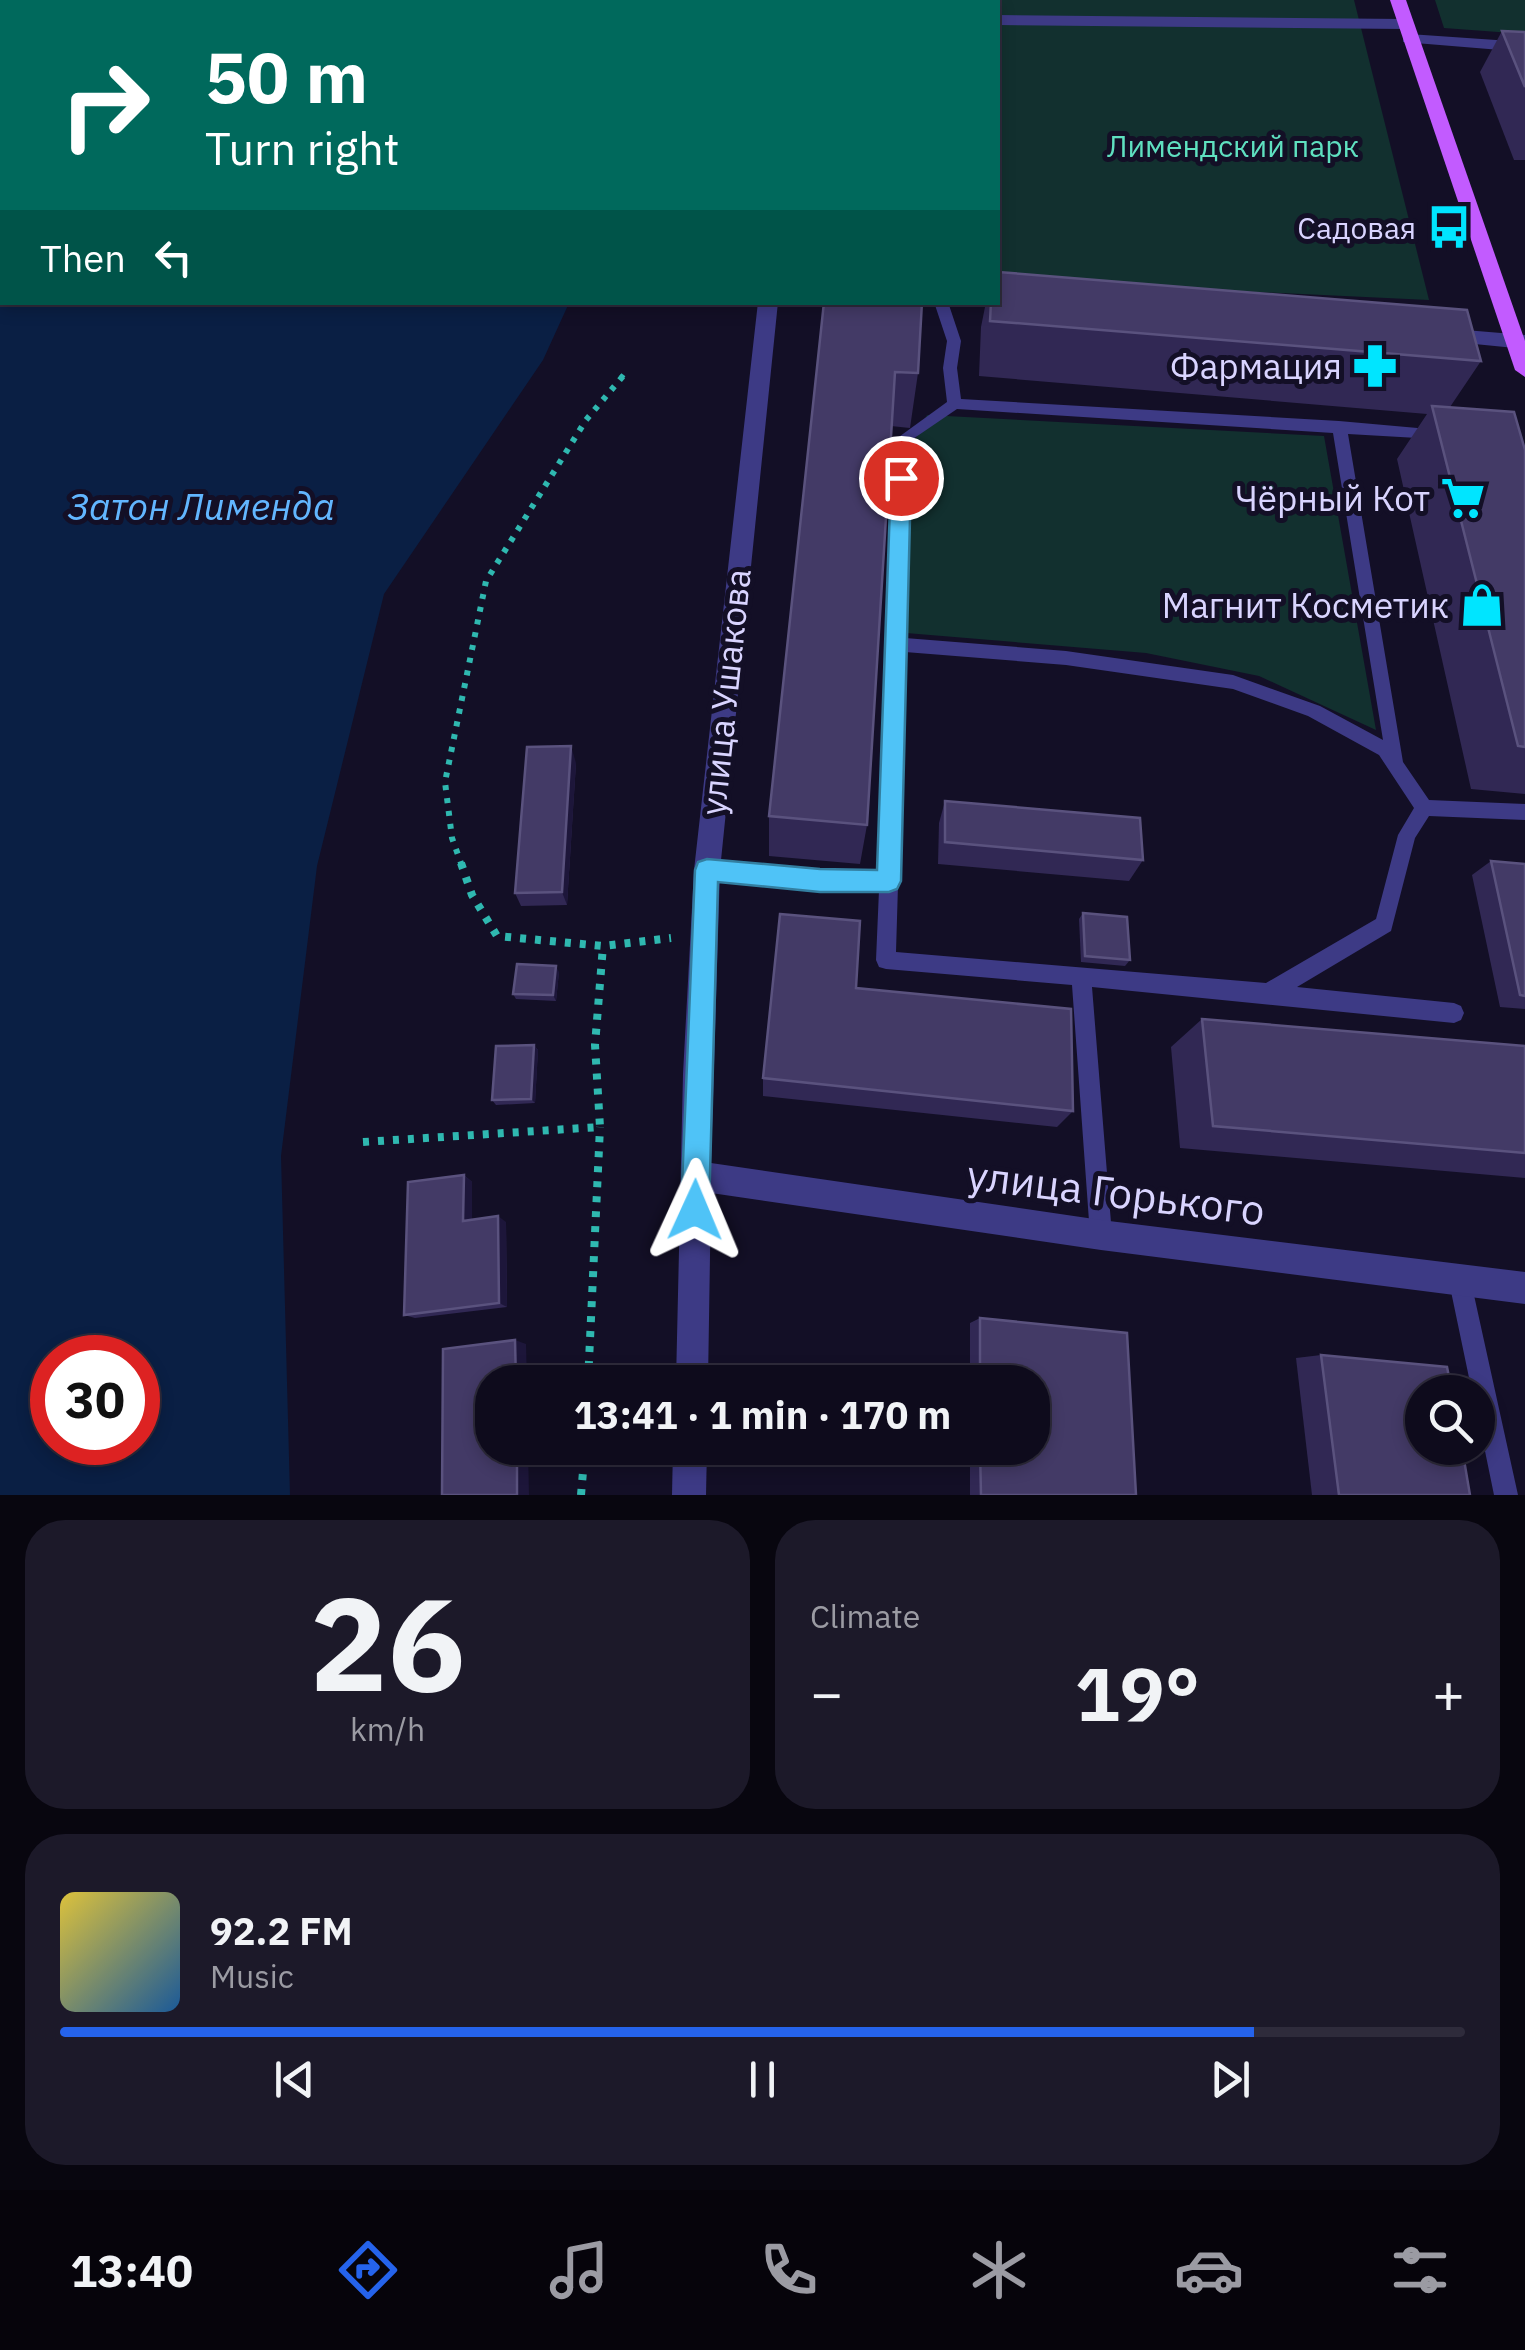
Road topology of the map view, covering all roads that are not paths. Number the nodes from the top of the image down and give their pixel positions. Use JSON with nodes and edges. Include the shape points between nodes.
{"nodes":[{"id":1,"x":1398,"y":0,"type":"edge"},
{"id":2,"x":1000,"y":20,"type":"edge"},
{"id":3,"x":1406,"y":32,"type":"junction"},
{"id":4,"x":1525,"y":47,"type":"edge"},
{"id":5,"x":768,"y":305,"type":"edge"},
{"id":6,"x":942,"y":305,"type":"edge"},
{"id":7,"x":1420,"y":334,"type":"edge"},
{"id":8,"x":1521,"y":341,"type":"edge"},
{"id":9,"x":1525,"y":370,"type":"edge"},
{"id":10,"x":954,"y":404,"type":"junction"},
{"id":11,"x":1339,"y":426,"type":"junction"},
{"id":12,"x":1450,"y":436,"type":"edge"},
{"id":13,"x":894,"y":644,"type":"junction"},
{"id":14,"x":1396,"y":768,"type":"junction"},
{"id":15,"x":1424,"y":808,"type":"junction"},
{"id":16,"x":1525,"y":812,"type":"edge"},
{"id":17,"x":707,"y":870,"type":"junction"},
{"id":18,"x":889,"y":881,"type":"junction"},
{"id":19,"x":1081,"y":977,"type":"junction"},
{"id":20,"x":1268,"y":994,"type":"junction"},
{"id":21,"x":1454,"y":1013,"type":"dead end"},
{"id":22,"x":696,"y":1176,"type":"junction"},
{"id":23,"x":1100,"y":1235,"type":"junction"},
{"id":24,"x":1459,"y":1277,"type":"junction"},
{"id":25,"x":1525,"y":1288,"type":"edge"},
{"id":26,"x":692,"y":1365,"type":"edge"},
{"id":27,"x":690,"y":1465,"type":"edge"},
{"id":28,"x":690,"y":1495,"type":"edge"},
{"id":29,"x":1506,"y":1495,"type":"edge"}],
"edges":[{"from":1,"to":3,"type":"main road"},
{"from":2,"to":3,"type":"street"},
{"from":3,"to":4,"type":"street"},
{"from":3,"to":8,"type":"main road"},
{"from":5,"to":17,"type":"street","name":"улица Ушакова"},
{"from":6,"to":10,"type":"lane","via":[[954,341]]},
{"from":7,"to":8,"type":"street"},
{"from":8,"to":9,"type":"main road"},
{"from":10,"to":11,"type":"lane"},
{"from":10,"to":13,"type":"lane","via":[[903,439]]},
{"from":11,"to":12,"type":"lane"},
{"from":11,"to":14,"type":"lane"},
{"from":13,"to":14,"type":"lane","via":[[1066,658],[1232,682],[1314,711],[1384,750]]},
{"from":13,"to":18,"type":"lane"},
{"from":14,"to":15,"type":"lane"},
{"from":15,"to":16,"type":"lane"},
{"from":15,"to":20,"type":"lane","via":[[1408,836],[1384,925]]},
{"from":17,"to":18,"type":"lane"},
{"from":17,"to":22,"type":"street","name":"улица Ушакова"},
{"from":18,"to":19,"type":"lane","via":[[886,960]]},
{"from":19,"to":20,"type":"lane"},
{"from":19,"to":23,"type":"lane"},
{"from":20,"to":21,"type":"lane"},
{"from":22,"to":23,"type":"street","name":"улица Горького"},
{"from":22,"to":26,"type":"street","name":"улица Ушакова"},
{"from":23,"to":24,"type":"street","name":"улица Горького"},
{"from":24,"to":25,"type":"street","name":"улица Горького"},
{"from":24,"to":29,"type":"lane"},
{"from":27,"to":28,"type":"street"}]}
